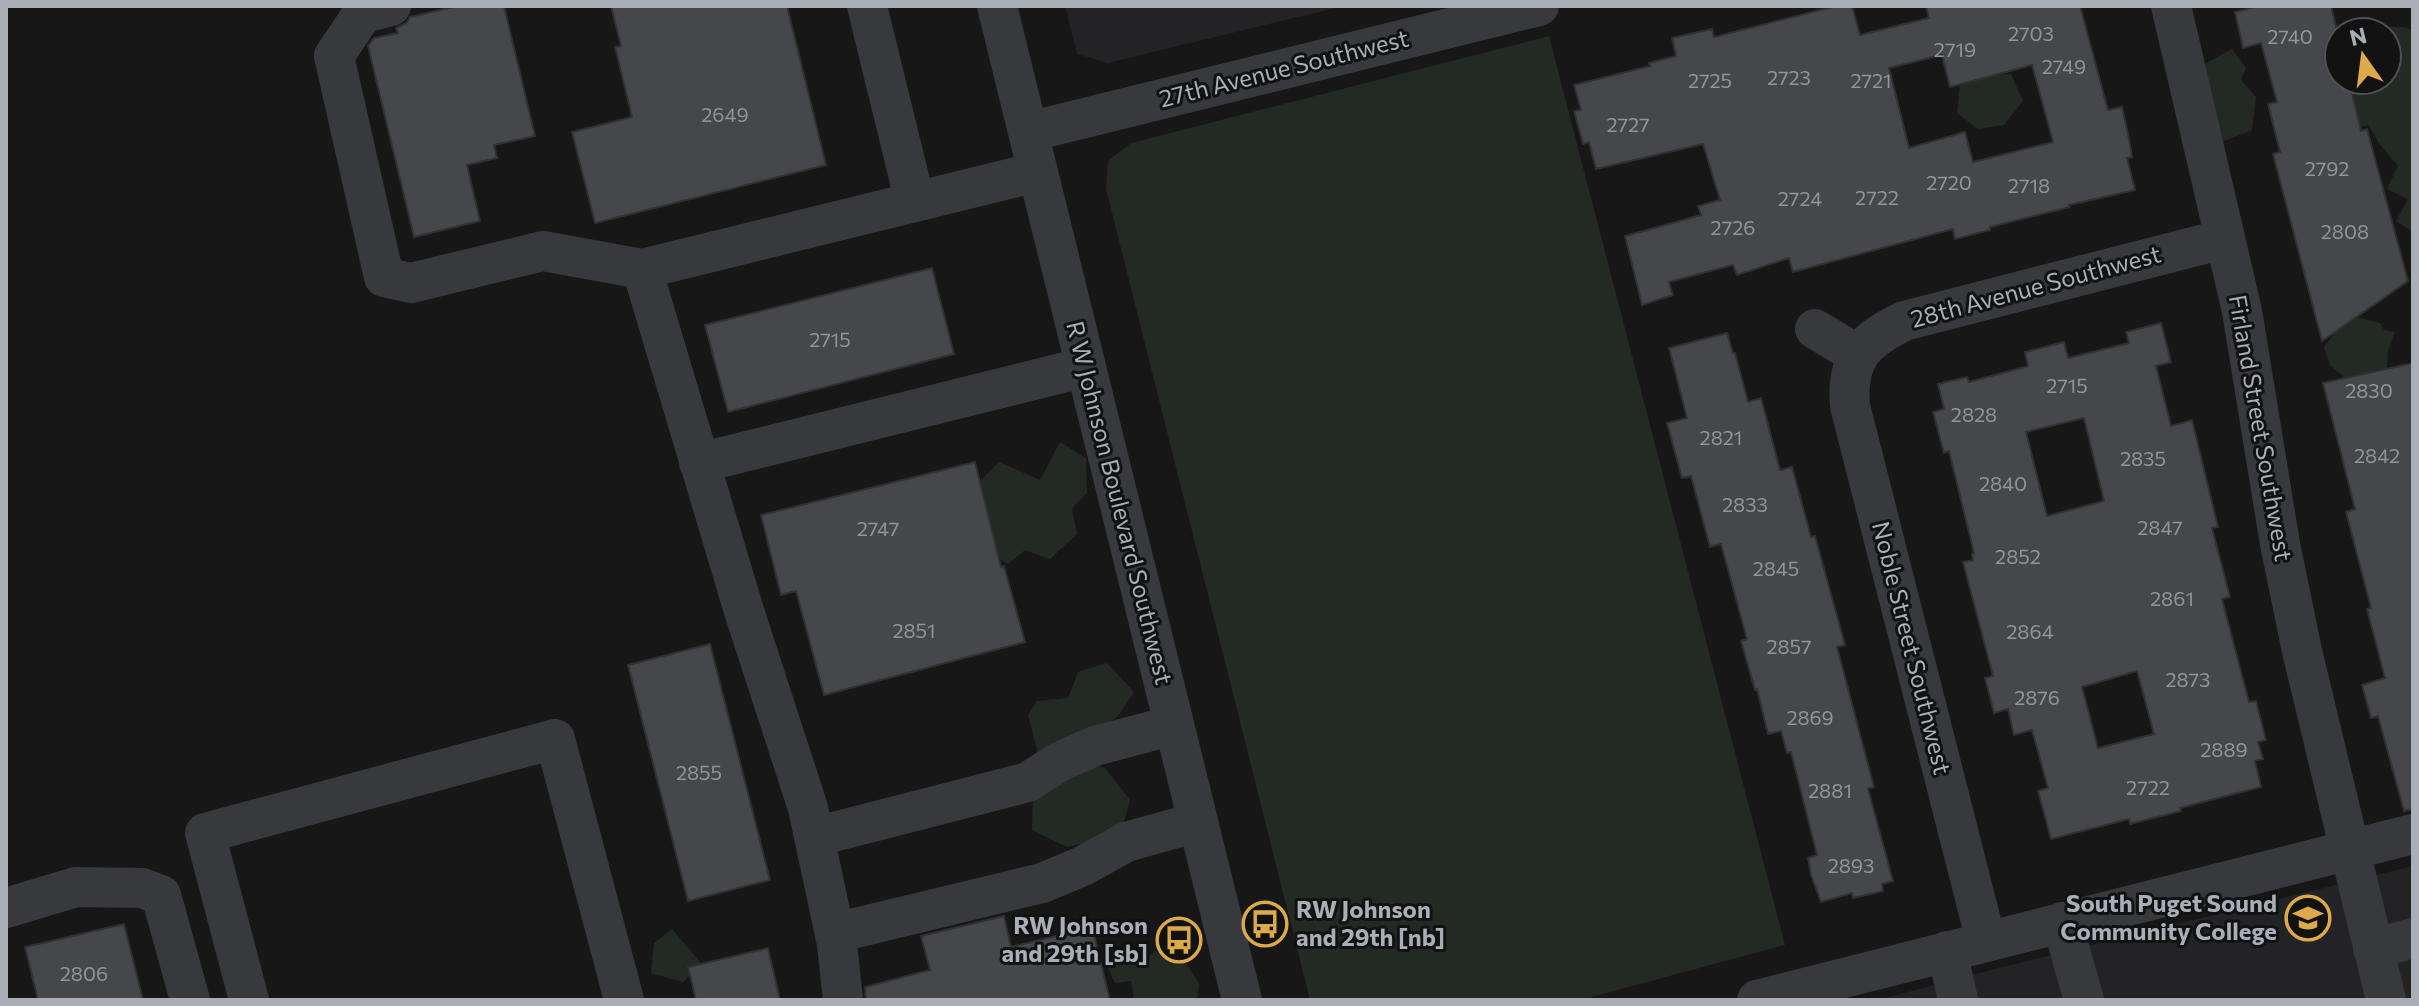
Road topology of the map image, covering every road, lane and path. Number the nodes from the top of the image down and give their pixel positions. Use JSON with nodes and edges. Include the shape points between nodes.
{"nodes":[{"id":1,"x":391,"y":6,"type":"edge"},
{"id":2,"x":867,"y":6,"type":"edge"},
{"id":3,"x":997,"y":6,"type":"edge"},
{"id":4,"x":1539,"y":6,"type":"edge"},
{"id":5,"x":2171,"y":6,"type":"edge"},
{"id":6,"x":1028,"y":132,"type":"junction"},
{"id":7,"x":1037,"y":172,"type":"junction"},
{"id":8,"x":915,"y":202,"type":"junction"},
{"id":9,"x":2224,"y":239,"type":"junction"},
{"id":10,"x":642,"y":269,"type":"junction"},
{"id":11,"x":1815,"y":329,"type":"dead end"},
{"id":12,"x":1858,"y":355,"type":"junction"},
{"id":13,"x":1086,"y":367,"type":"junction"},
{"id":14,"x":699,"y":463,"type":"junction"},
{"id":15,"x":1174,"y":725,"type":"junction"},
{"id":16,"x":1198,"y":822,"type":"junction"},
{"id":17,"x":2413,"y":834,"type":"edge"},
{"id":18,"x":814,"y":837,"type":"junction"},
{"id":19,"x":2350,"y":849,"type":"junction"},
{"id":20,"x":6,"y":908,"type":"edge"},
{"id":21,"x":2062,"y":922,"type":"junction"},
{"id":22,"x":835,"y":933,"type":"junction"},
{"id":23,"x":2413,"y":938,"type":"edge"},
{"id":24,"x":1986,"y":941,"type":"junction"},
{"id":25,"x":2373,"y":949,"type":"junction"},
{"id":26,"x":1947,"y":951,"type":"junction"},
{"id":27,"x":190,"y":1000,"type":"edge"},
{"id":28,"x":249,"y":1000,"type":"edge"},
{"id":29,"x":624,"y":1000,"type":"edge"},
{"id":30,"x":843,"y":1000,"type":"edge"},
{"id":31,"x":1242,"y":1000,"type":"edge"},
{"id":32,"x":1757,"y":1000,"type":"edge"},
{"id":33,"x":1958,"y":1000,"type":"edge"},
{"id":34,"x":2084,"y":1000,"type":"edge"},
{"id":35,"x":2386,"y":1000,"type":"edge"}],
"edges":[{"from":1,"to":10,"type":"street","via":[[363,13],[334,56],[384,277],[411,283],[543,251]]},
{"from":2,"to":8,"type":"street"},
{"from":3,"to":6,"type":"street","name":"R W Johnson Boulevard Southwest"},
{"from":4,"to":6,"type":"street","name":"27th Avenue Southwest"},
{"from":5,"to":9,"type":"street","name":"Firland Street Southwest"},
{"from":6,"to":7,"type":"street","name":"R W Johnson Boulevard Southwest"},
{"from":7,"to":8,"type":"street"},
{"from":7,"to":13,"type":"street","name":"R W Johnson Boulevard Southwest"},
{"from":8,"to":10,"type":"street"},
{"from":9,"to":12,"type":"street","name":"28th Avenue Southwest","via":[[1904,321],[1870,341]]},
{"from":9,"to":19,"type":"street","name":"Firland Street Southwest","via":[[2242,311],[2286,574]]},
{"from":10,"to":14,"type":"street"},
{"from":11,"to":12,"type":"street"},
{"from":12,"to":24,"type":"street","name":"Noble Street Southwest","via":[[1851,369],[1850,406]]},
{"from":13,"to":14,"type":"street"},
{"from":13,"to":15,"type":"street","name":"R W Johnson Boulevard Southwest"},
{"from":14,"to":18,"type":"street"},
{"from":15,"to":16,"type":"street","name":"R W Johnson Boulevard Southwest"},
{"from":15,"to":18,"type":"street","via":[[1095,746],[1028,782]]},
{"from":16,"to":22,"type":"street","via":[[1126,842],[1042,883]]},
{"from":16,"to":31,"type":"street","name":"R W Johnson Boulevard Southwest"},
{"from":17,"to":19,"type":"street"},
{"from":18,"to":22,"type":"street"},
{"from":19,"to":21,"type":"street"},
{"from":19,"to":25,"type":"street","name":"Firland Street Southwest"},
{"from":20,"to":27,"type":"street","via":[[76,887],[142,888],[161,895]]},
{"from":21,"to":24,"type":"street"},
{"from":21,"to":34,"type":"street"},
{"from":22,"to":30,"type":"street"},
{"from":23,"to":25,"type":"street"},
{"from":24,"to":26,"type":"street"},
{"from":25,"to":35,"type":"street","name":"Firland Street Southwest"},
{"from":26,"to":32,"type":"street"},
{"from":26,"to":33,"type":"street"},
{"from":28,"to":29,"type":"street","via":[[205,833],[555,739]]}]}
